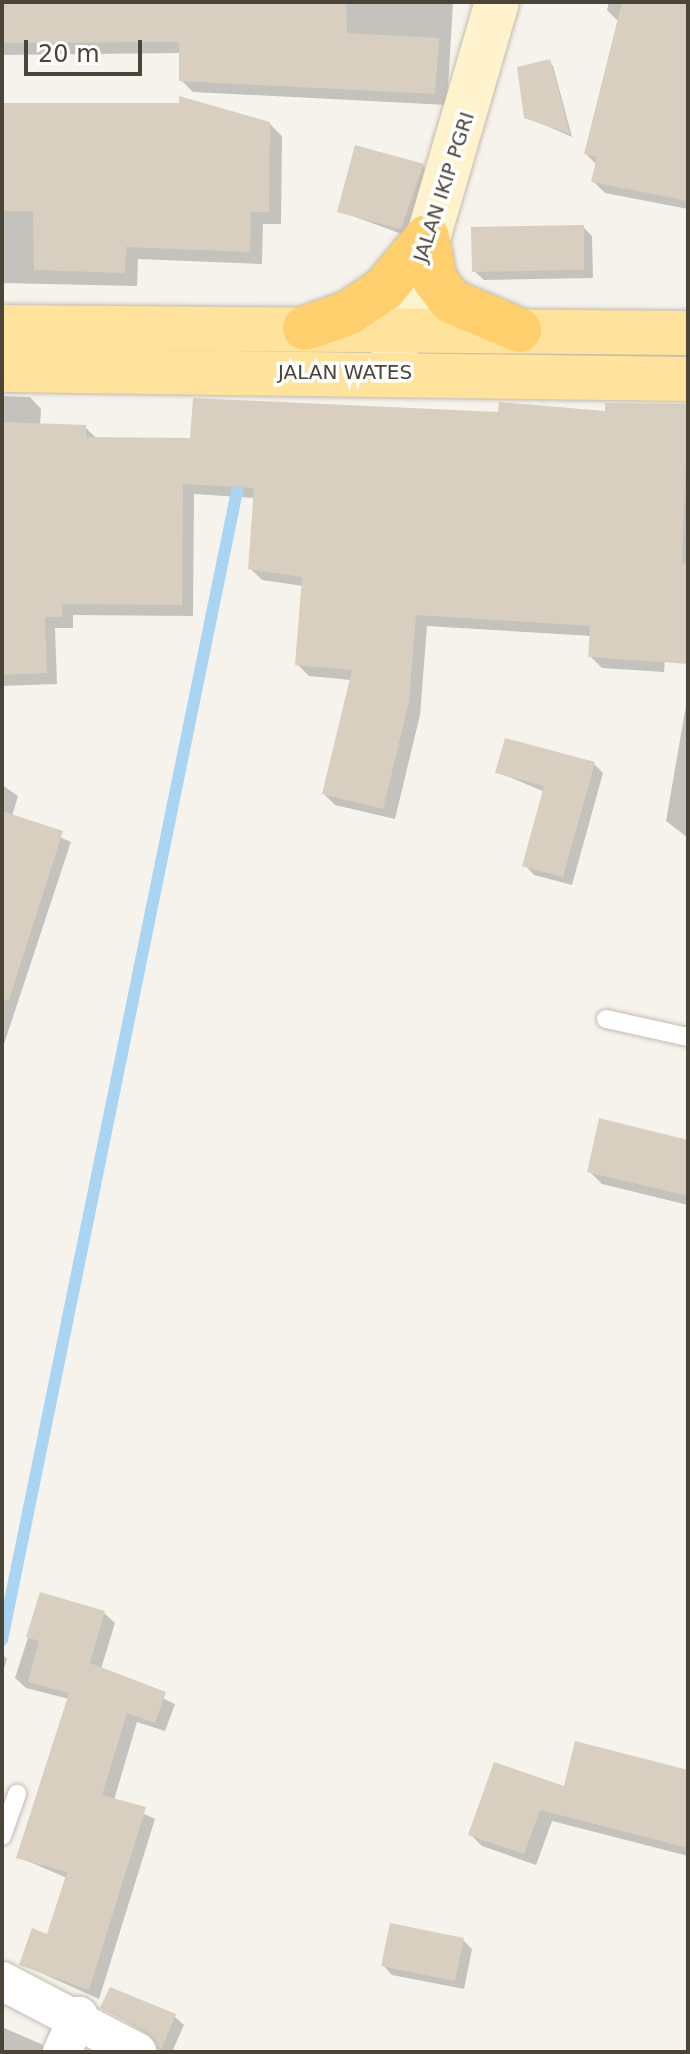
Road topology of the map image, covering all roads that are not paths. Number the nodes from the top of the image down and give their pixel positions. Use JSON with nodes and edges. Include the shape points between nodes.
{"nodes":[{"id":1,"x":497,"y":2,"type":"edge"},
{"id":2,"x":427,"y":237,"type":"junction"},
{"id":3,"x":2,"y":327,"type":"edge"},
{"id":4,"x":305,"y":328,"type":"junction"},
{"id":5,"x":397,"y":328,"type":"junction"},
{"id":6,"x":519,"y":330,"type":"junction"},
{"id":7,"x":688,"y":333,"type":"edge"},
{"id":8,"x":2,"y":370,"type":"edge"},
{"id":9,"x":389,"y":372,"type":"junction"},
{"id":10,"x":688,"y":379,"type":"edge"},
{"id":11,"x":606,"y":1019,"type":"dead end"},
{"id":12,"x":688,"y":1037,"type":"edge"},
{"id":13,"x":17,"y":1794,"type":"dead end"},
{"id":14,"x":2,"y":1836,"type":"edge"},
{"id":15,"x":2,"y":1981,"type":"edge"},
{"id":16,"x":79,"y":2016,"type":"junction"},
{"id":17,"x":62,"y":2052,"type":"edge"},
{"id":18,"x":137,"y":2052,"type":"edge"}],
"edges":[{"from":1,"to":2,"type":"main road","name":"JALAN IKIP PGRI"},
{"from":2,"to":4,"type":"highway","via":[[384,289],[348,313]]},
{"from":2,"to":5,"type":"main road","name":"JALAN IKIP PGRI"},
{"from":2,"to":6,"type":"highway","via":[[435,280],[451,301]]},
{"from":3,"to":4,"type":"main road"},
{"from":4,"to":5,"type":"main road"},
{"from":5,"to":6,"type":"main road"},
{"from":5,"to":9,"type":"main road","name":"JALAN IKIP PGRI"},
{"from":6,"to":7,"type":"main road"},
{"from":8,"to":9,"type":"main road","name":"JALAN WATES"},
{"from":9,"to":10,"type":"main road","name":"JALAN WATES"},
{"from":11,"to":12,"type":"lane"},
{"from":13,"to":14,"type":"lane"},
{"from":15,"to":16,"type":"street"},
{"from":16,"to":17,"type":"street"},
{"from":16,"to":18,"type":"street"}]}
